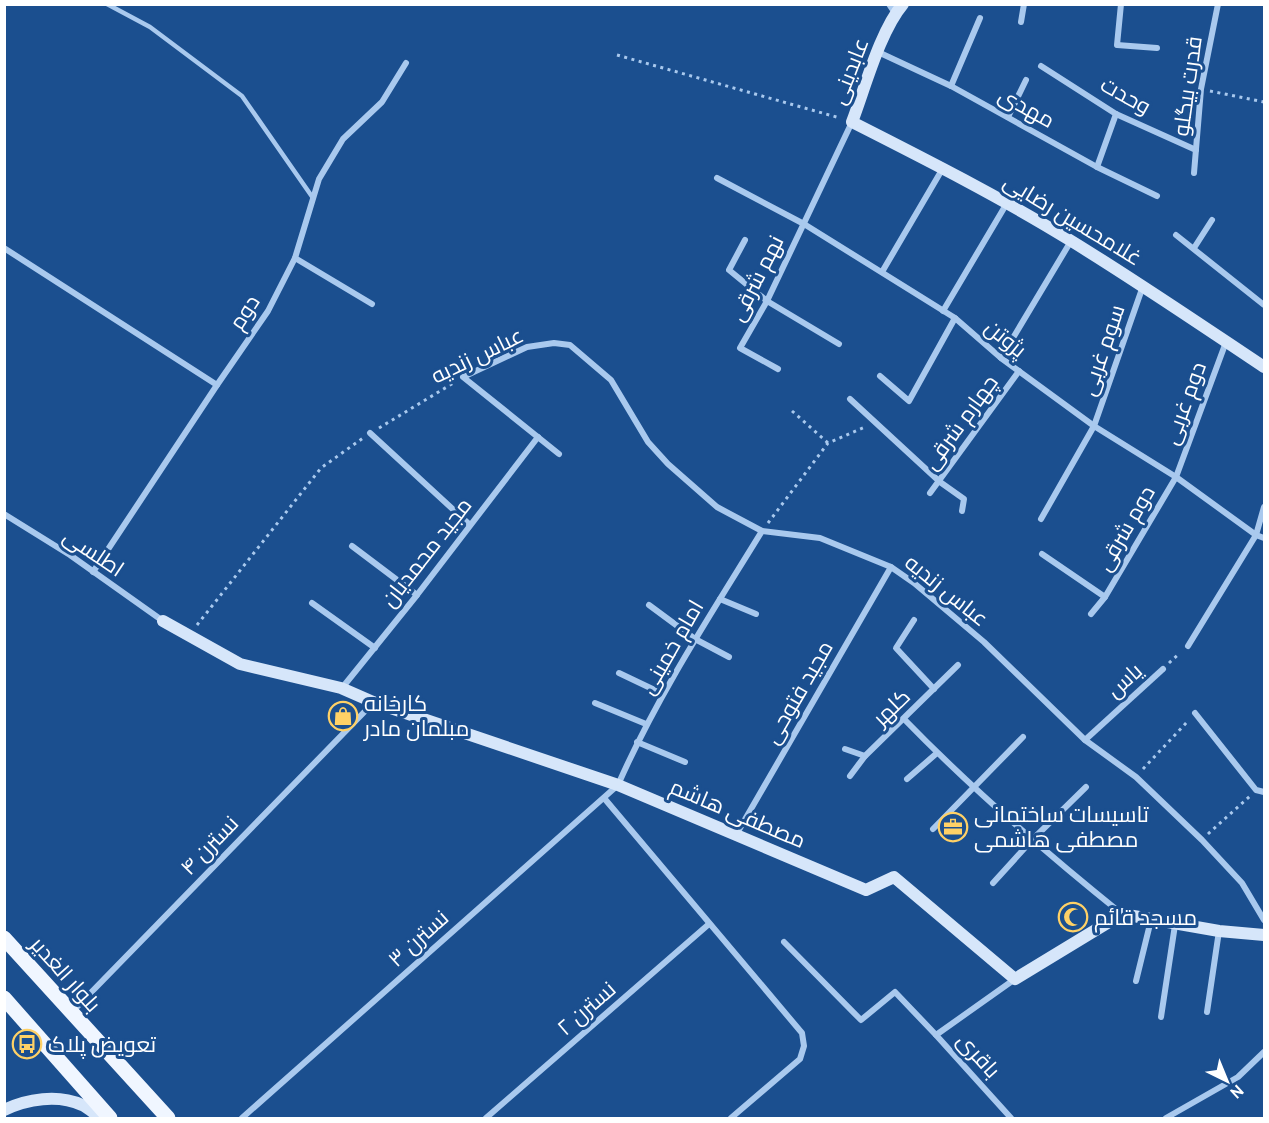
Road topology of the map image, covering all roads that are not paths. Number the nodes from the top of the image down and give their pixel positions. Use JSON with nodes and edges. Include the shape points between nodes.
{"nodes":[{"id":1,"x":107,"y":4,"type":"edge"},
{"id":2,"x":1023,"y":4,"type":"edge"},
{"id":3,"x":1121,"y":4,"type":"edge"},
{"id":4,"x":1218,"y":4,"type":"edge"},
{"id":5,"x":896,"y":7,"type":"edge"},
{"id":6,"x":980,"y":18,"type":"dead end"},
{"id":7,"x":1021,"y":22,"type":"dead end"},
{"id":8,"x":1157,"y":48,"type":"dead end"},
{"id":9,"x":878,"y":52,"type":"junction"},
{"id":10,"x":406,"y":63,"type":"dead end"},
{"id":11,"x":1041,"y":66,"type":"dead end"},
{"id":12,"x":1026,"y":80,"type":"dead end"},
{"id":13,"x":951,"y":86,"type":"junction"},
{"id":14,"x":1116,"y":114,"type":"junction"},
{"id":15,"x":1008,"y":117,"type":"junction"},
{"id":16,"x":852,"y":122,"type":"junction"},
{"id":17,"x":1196,"y":150,"type":"junction"},
{"id":18,"x":1097,"y":167,"type":"junction"},
{"id":19,"x":943,"y":168,"type":"junction"},
{"id":20,"x":1194,"y":173,"type":"dead end"},
{"id":21,"x":717,"y":178,"type":"dead end"},
{"id":22,"x":1157,"y":196,"type":"dead end"},
{"id":23,"x":313,"y":198,"type":"junction"},
{"id":24,"x":1007,"y":203,"type":"junction"},
{"id":25,"x":1212,"y":220,"type":"dead end"},
{"id":26,"x":804,"y":224,"type":"junction"},
{"id":27,"x":1176,"y":236,"type":"dead end"},
{"id":28,"x":745,"y":240,"type":"dead end"},
{"id":29,"x":1071,"y":240,"type":"junction"},
{"id":30,"x":4,"y":249,"type":"edge"},
{"id":31,"x":1194,"y":249,"type":"junction"},
{"id":32,"x":295,"y":258,"type":"junction"},
{"id":33,"x":882,"y":272,"type":"junction"},
{"id":34,"x":1143,"y":285,"type":"junction"},
{"id":35,"x":767,"y":301,"type":"junction"},
{"id":36,"x":372,"y":304,"type":"dead end"},
{"id":37,"x":1264,"y":305,"type":"edge"},
{"id":38,"x":944,"y":311,"type":"junction"},
{"id":39,"x":955,"y":318,"type":"junction"},
{"id":40,"x":1226,"y":342,"type":"junction"},
{"id":41,"x":839,"y":344,"type":"dead end"},
{"id":42,"x":1001,"y":358,"type":"junction"},
{"id":43,"x":1264,"y":367,"type":"edge"},
{"id":44,"x":778,"y":369,"type":"dead end"},
{"id":45,"x":1019,"y":371,"type":"junction"},
{"id":46,"x":880,"y":376,"type":"dead end"},
{"id":47,"x":217,"y":385,"type":"junction"},
{"id":48,"x":850,"y":399,"type":"dead end"},
{"id":49,"x":1094,"y":426,"type":"junction"},
{"id":50,"x":370,"y":433,"type":"road end"},
{"id":51,"x":538,"y":437,"type":"junction"},
{"id":52,"x":559,"y":454,"type":"dead end"},
{"id":53,"x":1176,"y":477,"type":"junction"},
{"id":54,"x":940,"y":482,"type":"junction"},
{"id":55,"x":930,"y":493,"type":"dead end"},
{"id":56,"x":1264,"y":507,"type":"edge"},
{"id":57,"x":962,"y":511,"type":"dead end"},
{"id":58,"x":4,"y":514,"type":"edge"},
{"id":59,"x":1041,"y":519,"type":"dead end"},
{"id":60,"x":470,"y":525,"type":"junction"},
{"id":61,"x":762,"y":531,"type":"junction"},
{"id":62,"x":1256,"y":535,"type":"junction"},
{"id":63,"x":1264,"y":538,"type":"edge"},
{"id":64,"x":352,"y":546,"type":"dead end"},
{"id":65,"x":1042,"y":554,"type":"dead end"},
{"id":66,"x":891,"y":567,"type":"junction"},
{"id":67,"x":93,"y":572,"type":"junction"},
{"id":68,"x":417,"y":595,"type":"junction"},
{"id":69,"x":1105,"y":597,"type":"junction"},
{"id":70,"x":720,"y":599,"type":"junction"},
{"id":71,"x":312,"y":603,"type":"dead end"},
{"id":72,"x":649,"y":605,"type":"dead end"},
{"id":73,"x":756,"y":614,"type":"dead end"},
{"id":74,"x":1091,"y":614,"type":"dead end"},
{"id":75,"x":914,"y":620,"type":"dead end"},
{"id":76,"x":162,"y":621,"type":"joint"},
{"id":77,"x":695,"y":639,"type":"junction"},
{"id":78,"x":1188,"y":646,"type":"road end"},
{"id":79,"x":375,"y":648,"type":"junction"},
{"id":80,"x":729,"y":657,"type":"dead end"},
{"id":81,"x":957,"y":664,"type":"dead end"},
{"id":82,"x":1163,"y":669,"type":"road end"},
{"id":83,"x":619,"y":673,"type":"dead end"},
{"id":84,"x":341,"y":688,"type":"junction"},
{"id":85,"x":934,"y":689,"type":"junction"},
{"id":86,"x":663,"y":694,"type":"junction"},
{"id":87,"x":374,"y":702,"type":"junction"},
{"id":88,"x":595,"y":703,"type":"dead end"},
{"id":89,"x":1196,"y":713,"type":"road end"},
{"id":90,"x":904,"y":719,"type":"junction"},
{"id":91,"x":646,"y":724,"type":"junction"},
{"id":92,"x":1023,"y":737,"type":"dead end"},
{"id":93,"x":1085,"y":740,"type":"junction"},
{"id":94,"x":637,"y":742,"type":"junction"},
{"id":95,"x":845,"y":749,"type":"dead end"},
{"id":96,"x":937,"y":753,"type":"junction"},
{"id":97,"x":865,"y":756,"type":"junction"},
{"id":98,"x":685,"y":762,"type":"dead end"},
{"id":99,"x":850,"y":776,"type":"dead end"},
{"id":100,"x":907,"y":779,"type":"dead end"},
{"id":101,"x":618,"y":785,"type":"junction"},
{"id":102,"x":973,"y":786,"type":"junction"},
{"id":103,"x":1086,"y":787,"type":"dead end"},
{"id":104,"x":1264,"y":792,"type":"edge"},
{"id":105,"x":604,"y":798,"type":"junction"},
{"id":106,"x":933,"y":829,"type":"dead end"},
{"id":107,"x":736,"y":835,"type":"junction"},
{"id":108,"x":1032,"y":840,"type":"junction"},
{"id":109,"x":993,"y":883,"type":"dead end"},
{"id":110,"x":1122,"y":914,"type":"junction"},
{"id":111,"x":1264,"y":920,"type":"edge"},
{"id":112,"x":1151,"y":921,"type":"junction"},
{"id":113,"x":710,"y":924,"type":"junction"},
{"id":114,"x":1176,"y":925,"type":"junction"},
{"id":115,"x":1219,"y":931,"type":"junction"},
{"id":116,"x":1264,"y":935,"type":"edge"},
{"id":117,"x":4,"y":938,"type":"edge"},
{"id":118,"x":784,"y":942,"type":"dead end"},
{"id":119,"x":1015,"y":979,"type":"junction"},
{"id":120,"x":1136,"y":981,"type":"dead end"},
{"id":121,"x":4,"y":998,"type":"edge"},
{"id":122,"x":1207,"y":1012,"type":"dead end"},
{"id":123,"x":71,"y":1013,"type":"junction"},
{"id":124,"x":1161,"y":1017,"type":"dead end"},
{"id":125,"x":936,"y":1035,"type":"junction"},
{"id":126,"x":1264,"y":1053,"type":"edge"},
{"id":127,"x":4,"y":1110,"type":"edge"},
{"id":128,"x":101,"y":1119,"type":"edge"},
{"id":129,"x":110,"y":1119,"type":"edge"},
{"id":130,"x":168,"y":1119,"type":"edge"},
{"id":131,"x":242,"y":1119,"type":"edge"},
{"id":132,"x":486,"y":1119,"type":"edge"},
{"id":133,"x":731,"y":1119,"type":"edge"},
{"id":134,"x":1011,"y":1119,"type":"edge"},
{"id":135,"x":1166,"y":1119,"type":"edge"}],
"edges":[{"from":1,"to":23,"type":"lane","via":[[150,27],[242,96]]},
{"from":2,"to":7,"type":"street"},
{"from":3,"to":8,"type":"street","via":[[1117,45]]},
{"from":4,"to":17,"type":"street","name":"قدرت بیگلو","via":[[1202,89]]},
{"from":5,"to":9,"type":"street","name":"عابدینی"},
{"from":6,"to":13,"type":"street"},
{"from":9,"to":13,"type":"street","name":"مهدی"},
{"from":9,"to":16,"type":"street","name":"عابدینی"},
{"from":10,"to":23,"type":"street","name":"دوم","via":[[382,102],[344,139],[319,179]]},
{"from":11,"to":14,"type":"street","name":"وحدت"},
{"from":12,"to":15,"type":"street"},
{"from":13,"to":15,"type":"street","name":"مهدی"},
{"from":14,"to":17,"type":"street","name":"وحدت"},
{"from":14,"to":18,"type":"street"},
{"from":15,"to":18,"type":"street","name":"مهدی"},
{"from":16,"to":19,"type":"street","name":"غلامحسین رضایی"},
{"from":16,"to":26,"type":"street","name":"نهم شرقی"},
{"from":17,"to":20,"type":"street","name":"قدرت بیگلو"},
{"from":18,"to":22,"type":"street","name":"مهدی"},
{"from":19,"to":24,"type":"street","name":"غلامحسین رضایی"},
{"from":19,"to":33,"type":"street"},
{"from":21,"to":26,"type":"street","name":"پژوتن"},
{"from":23,"to":32,"type":"street","name":"دوم"},
{"from":24,"to":29,"type":"street","name":"غلامحسین رضایی"},
{"from":24,"to":38,"type":"street"},
{"from":25,"to":31,"type":"street"},
{"from":26,"to":33,"type":"street","name":"پژوتن"},
{"from":26,"to":35,"type":"street","name":"نهم شرقی"},
{"from":27,"to":31,"type":"street"},
{"from":28,"to":35,"type":"street","via":[[729,270]]},
{"from":29,"to":34,"type":"street","name":"غلامحسین رضایی"},
{"from":29,"to":42,"type":"street"},
{"from":30,"to":47,"type":"street"},
{"from":31,"to":37,"type":"street"},
{"from":32,"to":36,"type":"street"},
{"from":32,"to":47,"type":"street","name":"دوم","via":[[268,311]]},
{"from":33,"to":38,"type":"street","name":"پژوتن"},
{"from":34,"to":40,"type":"street","name":"غلامحسین رضایی"},
{"from":34,"to":49,"type":"street","name":"سوم غربی"},
{"from":35,"to":41,"type":"street"},
{"from":35,"to":44,"type":"street","name":"نهم شرقی","via":[[740,348]]},
{"from":38,"to":39,"type":"street","name":"پژوتن"},
{"from":39,"to":42,"type":"street","name":"پژوتن"},
{"from":39,"to":46,"type":"street","via":[[909,400]]},
{"from":40,"to":43,"type":"street","name":"غلامحسین رضایی"},
{"from":40,"to":53,"type":"street","name":"دوم غربی"},
{"from":42,"to":45,"type":"street","name":"پژوتن"},
{"from":45,"to":49,"type":"street","name":"پژوتن"},
{"from":45,"to":54,"type":"street","name":"چهارم شرقی"},
{"from":47,"to":67,"type":"street","name":"دوم"},
{"from":48,"to":54,"type":"street"},
{"from":49,"to":53,"type":"street","name":"پژوتن"},
{"from":49,"to":59,"type":"street","name":"سوم غربی"},
{"from":50,"to":60,"type":"street"},
{"from":51,"to":52,"type":"street"},
{"from":51,"to":60,"type":"street","name":"مجید محمدیان"},
{"from":51,"to":61,"type":"street","name":"عباس زندیه","via":[[463,377],[527,347],[570,345],[611,380],[648,441],[668,464],[717,507]]},
{"from":53,"to":62,"type":"street","name":"پژوتن"},
{"from":53,"to":69,"type":"street","name":"دوم شرقی"},
{"from":54,"to":55,"type":"street","name":"چهارم شرقی"},
{"from":54,"to":57,"type":"street","via":[[964,499]]},
{"from":56,"to":62,"type":"street"},
{"from":58,"to":67,"type":"street","name":"اطلسی"},
{"from":60,"to":68,"type":"street","name":"مجید محمدیان"},
{"from":61,"to":66,"type":"street","name":"عباس زندیه","via":[[820,538]]},
{"from":61,"to":70,"type":"street","name":"امام خمینی"},
{"from":62,"to":63,"type":"street","name":"پژوتن"},
{"from":62,"to":78,"type":"street"},
{"from":64,"to":68,"type":"street"},
{"from":65,"to":69,"type":"street","name":"دوم شرقی"},
{"from":66,"to":93,"type":"street","name":"عباس زندیه","via":[[984,642]]},
{"from":66,"to":107,"type":"street","name":"مجید فتوحی"},
{"from":67,"to":76,"type":"street","name":"اطلسی"},
{"from":68,"to":79,"type":"street","name":"مجید محمدیان"},
{"from":69,"to":74,"type":"street","name":"دوم شرقی"},
{"from":70,"to":73,"type":"street"},
{"from":70,"to":77,"type":"street","name":"امام خمینی"},
{"from":71,"to":79,"type":"street"},
{"from":72,"to":77,"type":"street"},
{"from":75,"to":85,"type":"street","via":[[896,648]]},
{"from":76,"to":84,"type":"street","name":"مصطفی هاشم","via":[[240,664]]},
{"from":77,"to":80,"type":"street"},
{"from":77,"to":86,"type":"street","name":"امام خمینی"},
{"from":79,"to":84,"type":"street","name":"مجید محمدیان"},
{"from":81,"to":85,"type":"street","name":"کلهر"},
{"from":82,"to":93,"type":"street","name":"یاس"},
{"from":83,"to":86,"type":"street"},
{"from":84,"to":87,"type":"street","name":"مصطفی هاشم"},
{"from":85,"to":90,"type":"street","name":"کلهر"},
{"from":86,"to":91,"type":"street","name":"امام خمینی"},
{"from":87,"to":101,"type":"street","name":"مصطفی هاشم"},
{"from":87,"to":123,"type":"street","name":"نسترن ۴"},
{"from":88,"to":91,"type":"street"},
{"from":89,"to":104,"type":"street","via":[[1256,790]]},
{"from":90,"to":96,"type":"street"},
{"from":90,"to":97,"type":"street","name":"کلهر"},
{"from":91,"to":94,"type":"street","name":"امام خمینی"},
{"from":92,"to":102,"type":"street"},
{"from":93,"to":111,"type":"street","name":"عباس زندیه","via":[[1136,777],[1202,840],[1242,883]]},
{"from":94,"to":98,"type":"street"},
{"from":94,"to":101,"type":"street","name":"امام خمینی"},
{"from":95,"to":97,"type":"street"},
{"from":96,"to":100,"type":"street"},
{"from":96,"to":102,"type":"street"},
{"from":97,"to":99,"type":"street","name":"کلهر"},
{"from":101,"to":105,"type":"street","name":"نسترن ۳"},
{"from":101,"to":107,"type":"street","name":"مصطفی هاشم"},
{"from":102,"to":106,"type":"street"},
{"from":102,"to":108,"type":"street"},
{"from":103,"to":108,"type":"street"},
{"from":105,"to":113,"type":"street"},
{"from":105,"to":131,"type":"street","name":"نسترن ۳"},
{"from":107,"to":119,"type":"street","name":"مصطفی هاشم","via":[[866,890],[894,877]]},
{"from":108,"to":109,"type":"street"},
{"from":108,"to":110,"type":"street"},
{"from":110,"to":112,"type":"street"},
{"from":110,"to":119,"type":"street"},
{"from":112,"to":114,"type":"street"},
{"from":112,"to":120,"type":"street"},
{"from":113,"to":132,"type":"street","name":"نسترن ۲"},
{"from":113,"to":133,"type":"street","via":[[802,1033],[804,1046],[800,1059]]},
{"from":114,"to":115,"type":"street"},
{"from":114,"to":124,"type":"street"},
{"from":115,"to":116,"type":"street"},
{"from":115,"to":122,"type":"street"},
{"from":117,"to":123,"type":"main road","name":"بلوار الغدیر"},
{"from":118,"to":125,"type":"street","via":[[861,1020],[895,992]]},
{"from":119,"to":125,"type":"street","name":"باقری"},
{"from":121,"to":129,"type":"main road"},
{"from":123,"to":130,"type":"main road","name":"بلوار الغدیر"},
{"from":125,"to":134,"type":"street","name":"باقری"},
{"from":126,"to":135,"type":"street","via":[[1238,1077]]},
{"from":127,"to":128,"type":"street","via":[[20,1102],[67,1100]]}]}
